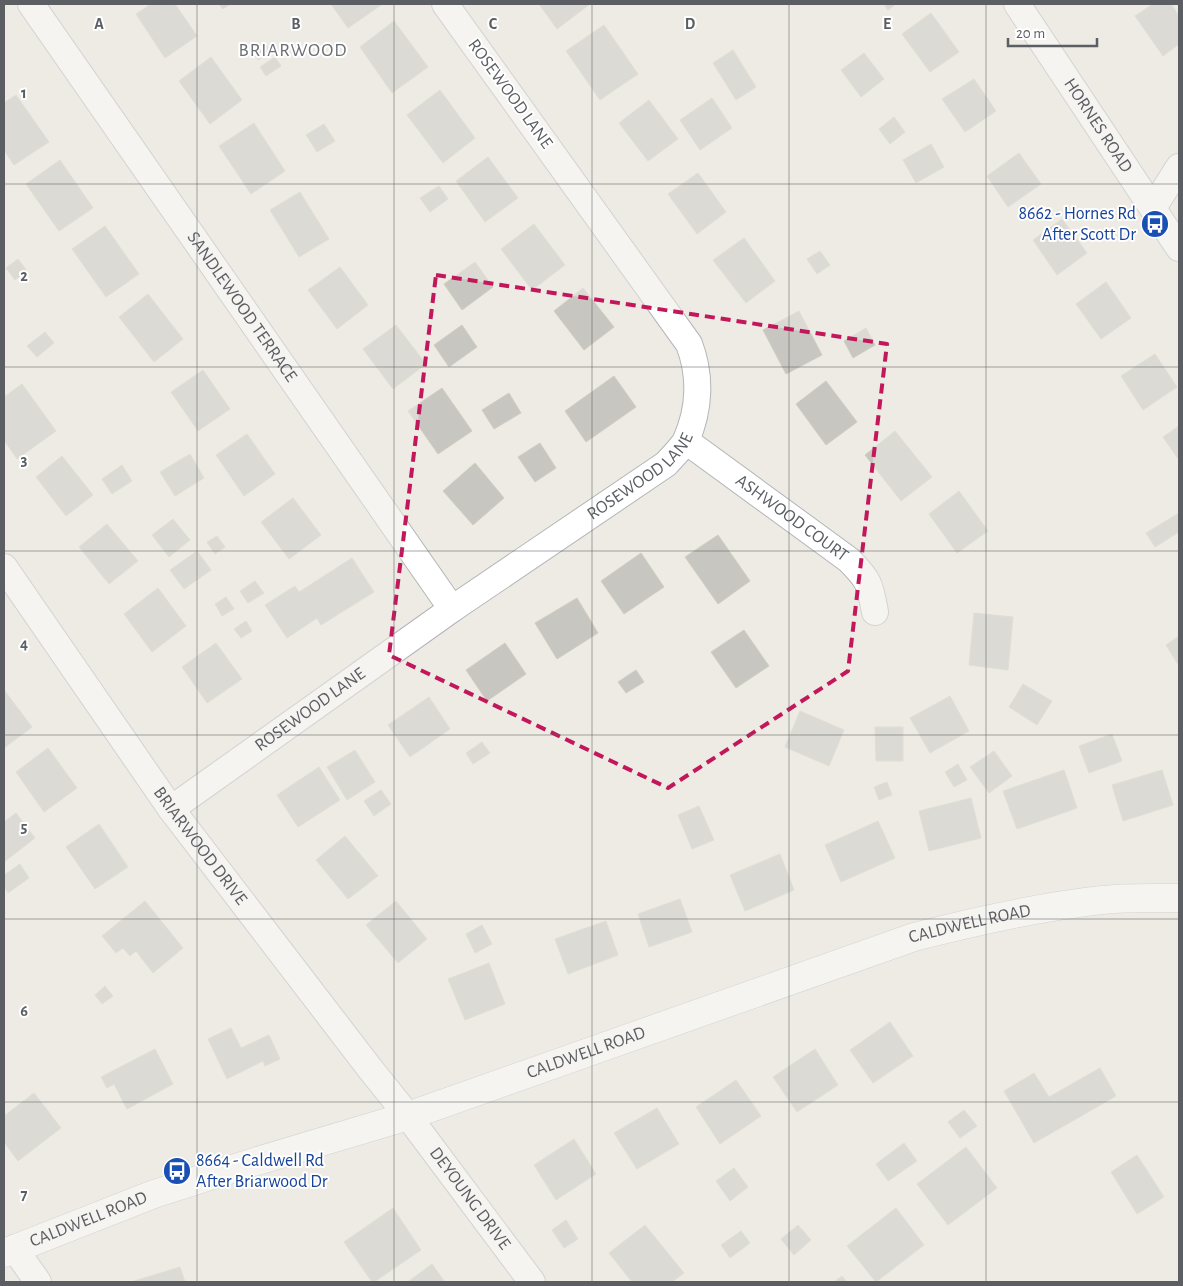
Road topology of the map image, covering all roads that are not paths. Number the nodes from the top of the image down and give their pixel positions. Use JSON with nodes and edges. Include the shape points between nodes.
{"nodes":[{"id":1,"x":31,"y":4,"type":"edge"},
{"id":2,"x":445,"y":4,"type":"edge"},
{"id":3,"x":1017,"y":4,"type":"edge"},
{"id":4,"x":1179,"y":167,"type":"edge"},
{"id":5,"x":1153,"y":208,"type":"junction"},
{"id":6,"x":1179,"y":248,"type":"edge"},
{"id":7,"x":686,"y":441,"type":"junction"},
{"id":8,"x":4,"y":567,"type":"edge"},
{"id":9,"x":452,"y":609,"type":"junction"},
{"id":10,"x":874,"y":612,"type":"dead end"},
{"id":11,"x":171,"y":808,"type":"junction"},
{"id":12,"x":1179,"y":898,"type":"edge"},
{"id":13,"x":408,"y":1116,"type":"junction"},
{"id":14,"x":9,"y":1251,"type":"edge"},
{"id":15,"x":38,"y":1282,"type":"edge"},
{"id":16,"x":532,"y":1282,"type":"edge"}],
"edges":[{"from":1,"to":9,"type":"street","name":"SANDLEWOOD TERRACE"},
{"from":2,"to":7,"type":"street","name":"ROSEWOOD LANE","via":[[689,344],[694,358],[698,398]]},
{"from":3,"to":5,"type":"street","name":"HORNES ROAD"},
{"from":4,"to":5,"type":"street"},
{"from":5,"to":6,"type":"street","name":"HORNES ROAD"},
{"from":7,"to":9,"type":"street","name":"ROSEWOOD LANE","via":[[666,464]]},
{"from":7,"to":10,"type":"street","name":"ASHWOOD COURT","via":[[849,560],[870,586]]},
{"from":8,"to":11,"type":"street","name":"BRIARWOOD DRIVE"},
{"from":9,"to":11,"type":"street","name":"ROSEWOOD LANE"},
{"from":11,"to":13,"type":"street","name":"BRIARWOOD DRIVE"},
{"from":12,"to":13,"type":"street","name":"CALDWELL ROAD","via":[[1104,900],[1046,907],[985,918],[914,937]]},
{"from":13,"to":14,"type":"street","name":"CALDWELL ROAD","via":[[154,1194]]},
{"from":13,"to":16,"type":"street","name":"DEYOUNG DRIVE"},
{"from":14,"to":15,"type":"street"}]}
